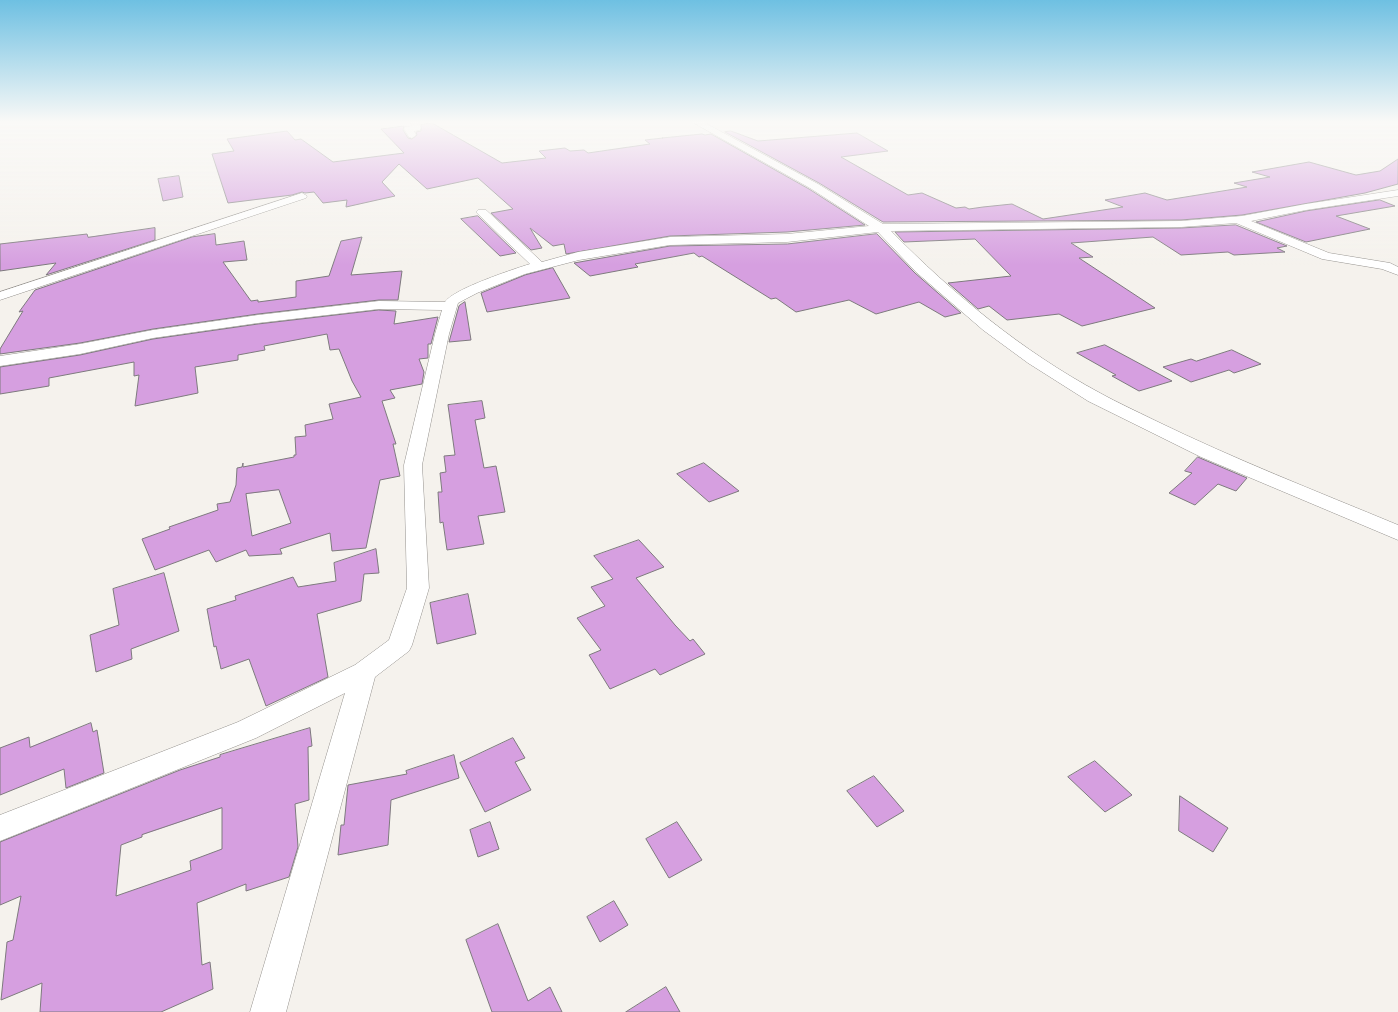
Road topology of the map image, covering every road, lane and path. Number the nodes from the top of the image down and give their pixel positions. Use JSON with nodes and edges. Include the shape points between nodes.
{"nodes":[{"id":1,"x":784,"y":170,"type":"edge"},
{"id":2,"x":1398,"y":193,"type":"edge"},
{"id":3,"x":302,"y":196,"type":"dead end"},
{"id":4,"x":482,"y":212,"type":"dead end"},
{"id":5,"x":1237,"y":219,"type":"junction"},
{"id":6,"x":881,"y":228,"type":"junction"},
{"id":7,"x":539,"y":266,"type":"junction"},
{"id":8,"x":1398,"y":271,"type":"edge"},
{"id":9,"x":0,"y":296,"type":"edge"},
{"id":10,"x":451,"y":306,"type":"junction"},
{"id":11,"x":0,"y":361,"type":"edge"},
{"id":12,"x":1398,"y":533,"type":"edge"},
{"id":13,"x":364,"y":672,"type":"junction"},
{"id":14,"x":0,"y":828,"type":"edge"},
{"id":15,"x":268,"y":1012,"type":"edge"}],
"edges":[{"from":1,"to":6,"type":"street"},
{"from":2,"to":5,"type":"street"},
{"from":3,"to":9,"type":"street"},
{"from":4,"to":7,"type":"street"},
{"from":5,"to":6,"type":"street","via":[[1180,224]]},
{"from":5,"to":8,"type":"street","via":[[1326,256],[1385,266]]},
{"from":6,"to":7,"type":"street","via":[[787,238],[670,241],[578,256]]},
{"from":6,"to":12,"type":"street","via":[[922,269],[988,327],[1034,360],[1094,397],[1208,453]]},
{"from":7,"to":10,"type":"street","via":[[472,290],[452,301]]},
{"from":10,"to":11,"type":"street","via":[[379,305],[258,319]]},
{"from":10,"to":13,"type":"street","via":[[442,334],[413,464],[418,588],[400,645]]},
{"from":13,"to":14,"type":"street","via":[[247,730]]},
{"from":13,"to":15,"type":"street"}]}
